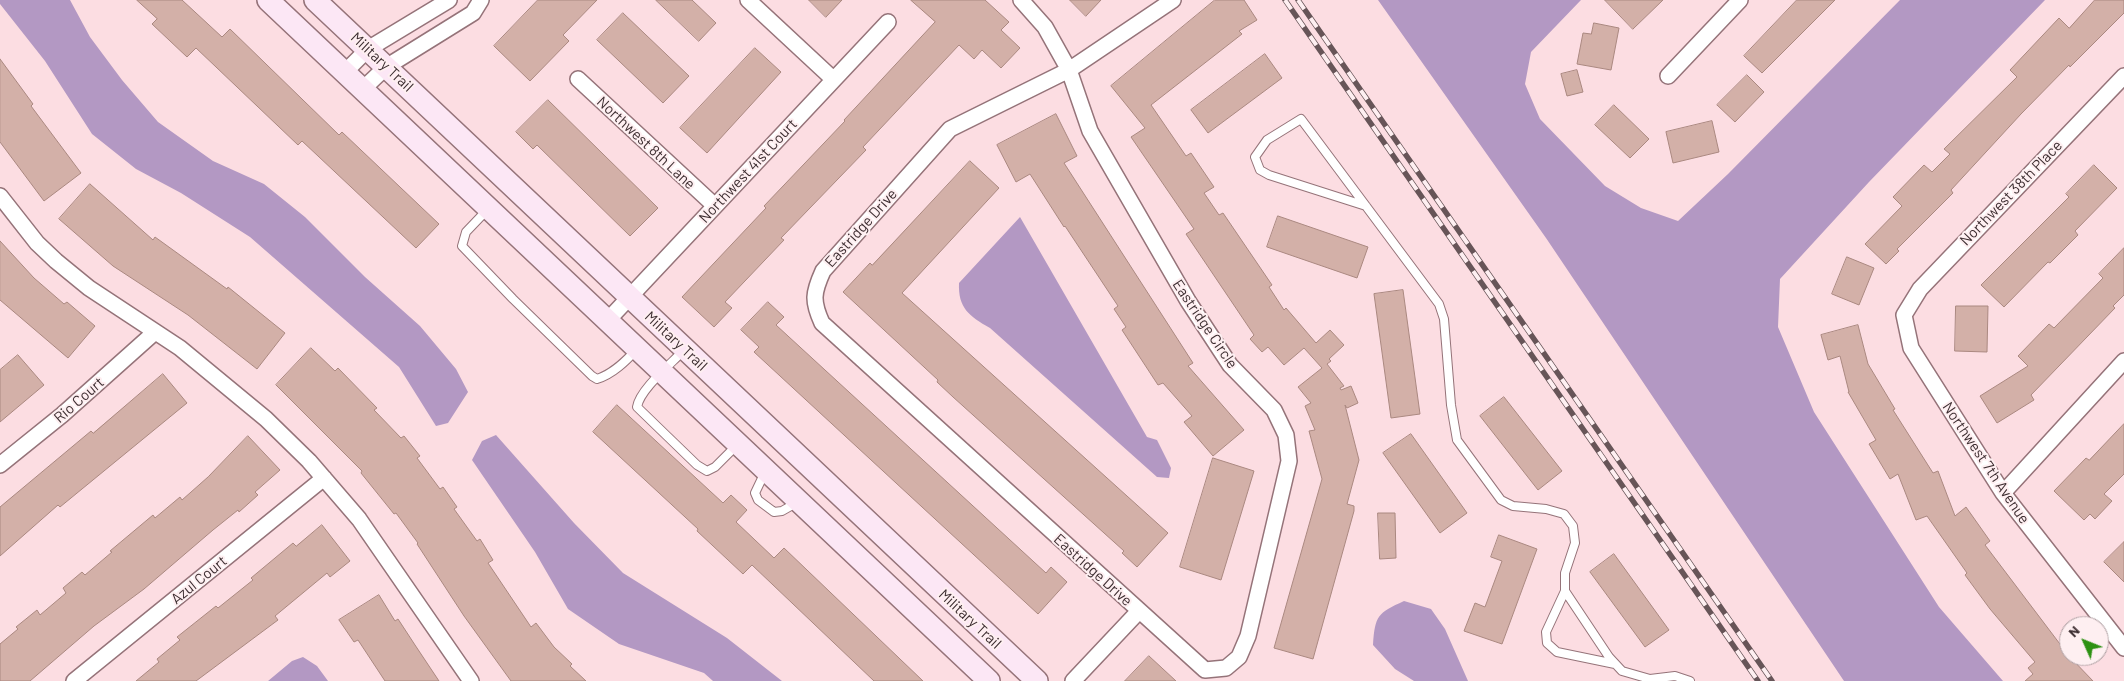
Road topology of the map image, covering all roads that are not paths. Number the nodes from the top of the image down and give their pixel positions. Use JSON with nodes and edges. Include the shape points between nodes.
{"nodes":[{"id":1,"x":268,"y":0,"type":"edge"},
{"id":2,"x":315,"y":0,"type":"edge"},
{"id":3,"x":450,"y":0,"type":"edge"},
{"id":4,"x":481,"y":0,"type":"edge"},
{"id":5,"x":748,"y":0,"type":"edge"},
{"id":6,"x":1021,"y":0,"type":"edge"},
{"id":7,"x":1173,"y":0,"type":"edge"},
{"id":8,"x":1740,"y":0,"type":"edge"},
{"id":9,"x":888,"y":22,"type":"dead end"},
{"id":10,"x":368,"y":49,"type":"junction"},
{"id":11,"x":386,"y":67,"type":"junction"},
{"id":12,"x":1069,"y":70,"type":"junction"},
{"id":13,"x":345,"y":72,"type":"junction"},
{"id":14,"x":1668,"y":76,"type":"dead end"},
{"id":15,"x":2124,"y":76,"type":"edge"},
{"id":16,"x":578,"y":79,"type":"dead end"},
{"id":17,"x":833,"y":79,"type":"junction"},
{"id":18,"x":363,"y":89,"type":"junction"},
{"id":19,"x":0,"y":196,"type":"edge"},
{"id":20,"x":715,"y":206,"type":"junction"},
{"id":21,"x":1366,"y":206,"type":"junction"},
{"id":22,"x":489,"y":208,"type":"junction"},
{"id":23,"x":630,"y":298,"type":"junction"},
{"id":24,"x":1904,"y":315,"type":"joint"},
{"id":25,"x":608,"y":320,"type":"junction"},
{"id":26,"x":154,"y":332,"type":"junction"},
{"id":27,"x":638,"y":348,"type":"junction"},
{"id":28,"x":685,"y":349,"type":"junction"},
{"id":29,"x":2124,"y":360,"type":"edge"},
{"id":30,"x":663,"y":372,"type":"junction"},
{"id":31,"x":738,"y":443,"type":"junction"},
{"id":32,"x":0,"y":465,"type":"edge"},
{"id":33,"x":324,"y":478,"type":"junction"},
{"id":34,"x":2003,"y":493,"type":"junction"},
{"id":35,"x":1565,"y":590,"type":"junction"},
{"id":36,"x":1139,"y":611,"type":"junction"},
{"id":37,"x":2124,"y":648,"type":"edge"},
{"id":38,"x":1615,"y":664,"type":"junction"},
{"id":39,"x":74,"y":681,"type":"edge"},
{"id":40,"x":471,"y":681,"type":"edge"},
{"id":41,"x":989,"y":681,"type":"edge"},
{"id":42,"x":1037,"y":681,"type":"edge"},
{"id":43,"x":1073,"y":681,"type":"edge"},
{"id":44,"x":1690,"y":681,"type":"edge"}],
"edges":[{"from":1,"to":13,"type":"street","name":"Military Trail"},
{"from":2,"to":10,"type":"street","name":"Military Trail"},
{"from":3,"to":10,"type":"street"},
{"from":4,"to":11,"type":"street","via":[[473,13]]},
{"from":5,"to":17,"type":"street"},
{"from":6,"to":12,"type":"street","name":"Eastridge Circle","via":[[1045,28]]},
{"from":7,"to":12,"type":"street","name":"Eastridge Drive"},
{"from":8,"to":14,"type":"street"},
{"from":9,"to":17,"type":"street","name":"Northwest 41st Court"},
{"from":10,"to":11,"type":"street","name":"Military Trail"},
{"from":10,"to":13,"type":"street"},
{"from":11,"to":18,"type":"street"},
{"from":11,"to":23,"type":"street","name":"Military Trail"},
{"from":12,"to":36,"type":"street","name":"Eastridge Circle","via":[[1090,131],[1188,301],[1230,365],[1274,410],[1286,435],[1289,461],[1248,636],[1239,657],[1226,668],[1205,670]]},
{"from":12,"to":36,"type":"street","name":"Eastridge Drive","via":[[950,129],[823,271],[815,289],[814,306],[822,323]]},
{"from":13,"to":18,"type":"street","name":"Military Trail"},
{"from":15,"to":24,"type":"street","name":"Northwest 38th Place","via":[[1920,289]]},
{"from":16,"to":20,"type":"street","name":"Northwest 8th Lane"},
{"from":17,"to":20,"type":"street","name":"Northwest 41st Court"},
{"from":18,"to":22,"type":"street","name":"Military Trail"},
{"from":19,"to":26,"type":"street","via":[[37,243],[56,261],[89,288]]},
{"from":20,"to":23,"type":"street","name":"Northwest 41st Court"},
{"from":21,"to":21,"type":"lane","via":[[1269,175],[1260,170],[1255,157],[1267,140],[1301,119]]},
{"from":21,"to":35,"type":"lane","via":[[1439,304],[1444,319],[1457,440],[1501,500],[1513,506],[1564,514],[1573,526],[1575,543],[1566,573]]},
{"from":22,"to":25,"type":"street","name":"Military Trail"},
{"from":22,"to":27,"type":"lane","via":[[466,232],[462,246],[592,376],[597,379],[604,377]]},
{"from":23,"to":25,"type":"street","name":"Northwest 41st Court"},
{"from":23,"to":28,"type":"street","name":"Military Trail"},
{"from":24,"to":34,"type":"street","name":"Northwest 7th Avenue","via":[[1911,348]]},
{"from":25,"to":27,"type":"street","name":"Military Trail"},
{"from":26,"to":32,"type":"street","name":"Rio Court","via":[[62,415]]},
{"from":26,"to":33,"type":"street","via":[[180,348],[266,419]]},
{"from":27,"to":30,"type":"street","name":"Military Trail"},
{"from":28,"to":30,"type":"lane"},
{"from":28,"to":42,"type":"street","name":"Military Trail"},
{"from":29,"to":34,"type":"street"},
{"from":30,"to":31,"type":"street","name":"Military Trail"},
{"from":30,"to":31,"type":"lane","via":[[637,407],[697,466],[707,471],[716,467]]},
{"from":31,"to":41,"type":"street","name":"Military Trail"},
{"from":33,"to":39,"type":"street","name":"Azul Court"},
{"from":33,"to":40,"type":"street","via":[[359,519]]},
{"from":34,"to":37,"type":"street","name":"Northwest 7th Avenue"},
{"from":35,"to":38,"type":"lane"},
{"from":35,"to":38,"type":"lane","via":[[1546,632],[1547,643],[1557,652]]},
{"from":36,"to":43,"type":"street"},
{"from":38,"to":44,"type":"lane","via":[[1622,671],[1650,679],[1675,676]]}]}
